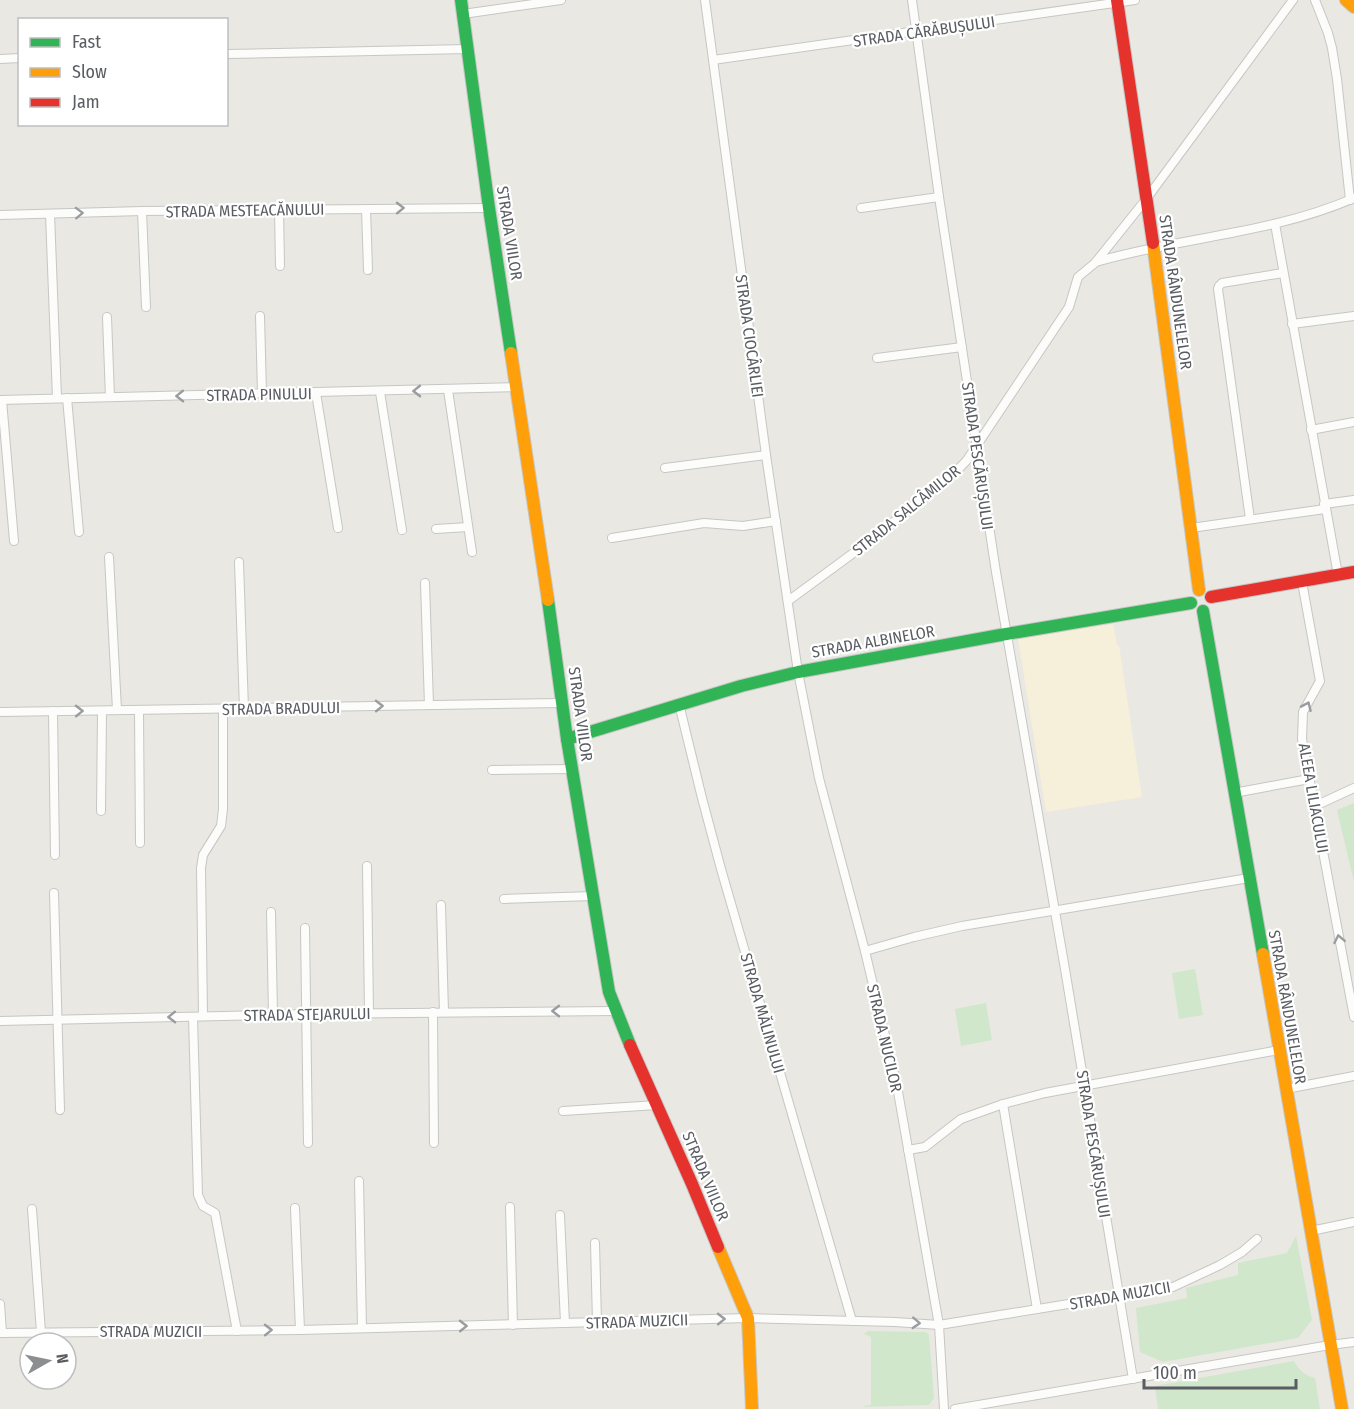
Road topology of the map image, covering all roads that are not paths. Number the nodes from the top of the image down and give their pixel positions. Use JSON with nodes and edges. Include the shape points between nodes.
{"nodes":[{"id":1,"x":461,"y":0,"type":"edge"},
{"id":2,"x":561,"y":0,"type":"edge"},
{"id":3,"x":705,"y":0,"type":"edge"},
{"id":4,"x":912,"y":0,"type":"edge"},
{"id":5,"x":1135,"y":0,"type":"edge"},
{"id":6,"x":1293,"y":0,"type":"edge"},
{"id":7,"x":1315,"y":0,"type":"edge"},
{"id":8,"x":1346,"y":0,"type":"edge"},
{"id":9,"x":1117,"y":1,"type":"edge"},
{"id":10,"x":1354,"y":7,"type":"edge"},
{"id":11,"x":463,"y":14,"type":"junction"},
{"id":12,"x":917,"y":32,"type":"junction"},
{"id":13,"x":468,"y":49,"type":"junction"},
{"id":14,"x":228,"y":54,"type":"edge"},
{"id":15,"x":18,"y":58,"type":"edge"},
{"id":16,"x":0,"y":59,"type":"edge"},
{"id":17,"x":713,"y":60,"type":"junction"},
{"id":18,"x":939,"y":197,"type":"junction"},
{"id":19,"x":1147,"y":198,"type":"junction"},
{"id":20,"x":1352,"y":199,"type":"edge"},
{"id":21,"x":489,"y":208,"type":"junction"},
{"id":22,"x":861,"y":208,"type":"dead end"},
{"id":23,"x":279,"y":209,"type":"junction"},
{"id":24,"x":366,"y":209,"type":"junction"},
{"id":25,"x":142,"y":211,"type":"junction"},
{"id":26,"x":50,"y":214,"type":"junction"},
{"id":27,"x":0,"y":215,"type":"edge"},
{"id":28,"x":1275,"y":224,"type":"junction"},
{"id":29,"x":1154,"y":247,"type":"junction"},
{"id":30,"x":1095,"y":263,"type":"junction"},
{"id":31,"x":280,"y":266,"type":"dead end"},
{"id":32,"x":368,"y":270,"type":"dead end"},
{"id":33,"x":1283,"y":273,"type":"junction"},
{"id":34,"x":146,"y":307,"type":"dead end"},
{"id":35,"x":261,"y":316,"type":"dead end"},
{"id":36,"x":1354,"y":316,"type":"edge"},
{"id":37,"x":107,"y":317,"type":"dead end"},
{"id":38,"x":1292,"y":324,"type":"junction"},
{"id":39,"x":962,"y":347,"type":"junction"},
{"id":40,"x":877,"y":358,"type":"dead end"},
{"id":41,"x":517,"y":387,"type":"junction"},
{"id":42,"x":448,"y":390,"type":"junction"},
{"id":43,"x":380,"y":392,"type":"junction"},
{"id":44,"x":316,"y":393,"type":"junction"},
{"id":45,"x":262,"y":394,"type":"junction"},
{"id":46,"x":110,"y":397,"type":"junction"},
{"id":47,"x":57,"y":398,"type":"junction"},
{"id":48,"x":67,"y":398,"type":"junction"},
{"id":49,"x":1,"y":400,"type":"edge"},
{"id":50,"x":1354,"y":422,"type":"edge"},
{"id":51,"x":1311,"y":430,"type":"junction"},
{"id":52,"x":976,"y":445,"type":"junction"},
{"id":53,"x":766,"y":454,"type":"junction"},
{"id":54,"x":665,"y":468,"type":"dead end"},
{"id":55,"x":1354,"y":500,"type":"edge"},
{"id":56,"x":1325,"y":506,"type":"junction"},
{"id":57,"x":1250,"y":519,"type":"junction"},
{"id":58,"x":776,"y":521,"type":"junction"},
{"id":59,"x":468,"y":527,"type":"junction"},
{"id":60,"x":338,"y":528,"type":"dead end"},
{"id":61,"x":1191,"y":528,"type":"junction"},
{"id":62,"x":436,"y":529,"type":"dead end"},
{"id":63,"x":402,"y":530,"type":"dead end"},
{"id":64,"x":79,"y":532,"type":"dead end"},
{"id":65,"x":612,"y":538,"type":"dead end"},
{"id":66,"x":14,"y":541,"type":"dead end"},
{"id":67,"x":472,"y":552,"type":"dead end"},
{"id":68,"x":109,"y":557,"type":"dead end"},
{"id":69,"x":239,"y":562,"type":"dead end"},
{"id":70,"x":1354,"y":572,"type":"edge"},
{"id":71,"x":1338,"y":575,"type":"junction"},
{"id":72,"x":1302,"y":582,"type":"junction"},
{"id":73,"x":425,"y":583,"type":"dead end"},
{"id":74,"x":1199,"y":590,"type":"junction"},
{"id":75,"x":1211,"y":597,"type":"junction"},
{"id":76,"x":788,"y":601,"type":"junction"},
{"id":77,"x":1191,"y":603,"type":"junction"},
{"id":78,"x":1203,"y":611,"type":"junction"},
{"id":79,"x":1006,"y":634,"type":"junction"},
{"id":80,"x":798,"y":672,"type":"junction"},
{"id":81,"x":562,"y":703,"type":"junction"},
{"id":82,"x":679,"y":704,"type":"junction"},
{"id":83,"x":429,"y":705,"type":"junction"},
{"id":84,"x":224,"y":709,"type":"junction"},
{"id":85,"x":244,"y":709,"type":"junction"},
{"id":86,"x":117,"y":710,"type":"junction"},
{"id":87,"x":139,"y":710,"type":"junction"},
{"id":88,"x":53,"y":711,"type":"junction"},
{"id":89,"x":102,"y":711,"type":"junction"},
{"id":90,"x":0,"y":712,"type":"edge"},
{"id":91,"x":567,"y":739,"type":"junction"},
{"id":92,"x":572,"y":769,"type":"junction"},
{"id":93,"x":492,"y":770,"type":"dead end"},
{"id":94,"x":1309,"y":779,"type":"junction"},
{"id":95,"x":1354,"y":788,"type":"edge"},
{"id":96,"x":1234,"y":793,"type":"junction"},
{"id":97,"x":1315,"y":806,"type":"junction"},
{"id":98,"x":101,"y":811,"type":"dead end"},
{"id":99,"x":140,"y":843,"type":"dead end"},
{"id":100,"x":55,"y":855,"type":"dead end"},
{"id":101,"x":367,"y":866,"type":"dead end"},
{"id":102,"x":1249,"y":878,"type":"junction"},
{"id":103,"x":54,"y":893,"type":"dead end"},
{"id":104,"x":593,"y":896,"type":"junction"},
{"id":105,"x":504,"y":898,"type":"dead end"},
{"id":106,"x":441,"y":905,"type":"dead end"},
{"id":107,"x":1054,"y":910,"type":"junction"},
{"id":108,"x":271,"y":912,"type":"dead end"},
{"id":109,"x":305,"y":928,"type":"dead end"},
{"id":110,"x":865,"y":951,"type":"junction"},
{"id":111,"x":615,"y":1011,"type":"junction"},
{"id":112,"x":433,"y":1012,"type":"junction"},
{"id":113,"x":444,"y":1012,"type":"junction"},
{"id":114,"x":369,"y":1013,"type":"junction"},
{"id":115,"x":307,"y":1014,"type":"junction"},
{"id":116,"x":273,"y":1015,"type":"junction"},
{"id":117,"x":203,"y":1016,"type":"junction"},
{"id":118,"x":193,"y":1017,"type":"junction"},
{"id":119,"x":1354,"y":1017,"type":"edge"},
{"id":120,"x":58,"y":1020,"type":"junction"},
{"id":121,"x":0,"y":1021,"type":"edge"},
{"id":122,"x":1279,"y":1050,"type":"junction"},
{"id":123,"x":1354,"y":1077,"type":"edge"},
{"id":124,"x":1084,"y":1086,"type":"junction"},
{"id":125,"x":1286,"y":1089,"type":"junction"},
{"id":126,"x":1003,"y":1104,"type":"junction"},
{"id":127,"x":657,"y":1105,"type":"junction"},
{"id":128,"x":60,"y":1110,"type":"dead end"},
{"id":129,"x":563,"y":1111,"type":"dead end"},
{"id":130,"x":308,"y":1143,"type":"dead end"},
{"id":131,"x":434,"y":1143,"type":"dead end"},
{"id":132,"x":908,"y":1150,"type":"junction"},
{"id":133,"x":359,"y":1181,"type":"dead end"},
{"id":134,"x":510,"y":1207,"type":"dead end"},
{"id":135,"x":295,"y":1208,"type":"dead end"},
{"id":136,"x":32,"y":1209,"type":"dead end"},
{"id":137,"x":560,"y":1215,"type":"dead end"},
{"id":138,"x":1354,"y":1222,"type":"edge"},
{"id":139,"x":1311,"y":1231,"type":"junction"},
{"id":140,"x":1257,"y":1239,"type":"dead end"},
{"id":141,"x":595,"y":1243,"type":"dead end"},
{"id":142,"x":1119,"y":1296,"type":"junction"},
{"id":143,"x":0,"y":1304,"type":"edge"},
{"id":144,"x":1037,"y":1309,"type":"junction"},
{"id":145,"x":747,"y":1318,"type":"junction"},
{"id":146,"x":852,"y":1321,"type":"junction"},
{"id":147,"x":597,"y":1322,"type":"junction"},
{"id":148,"x":565,"y":1323,"type":"junction"},
{"id":149,"x":513,"y":1325,"type":"junction"},
{"id":150,"x":939,"y":1325,"type":"junction"},
{"id":151,"x":362,"y":1328,"type":"junction"},
{"id":152,"x":300,"y":1330,"type":"junction"},
{"id":153,"x":41,"y":1331,"type":"edge"},
{"id":154,"x":237,"y":1331,"type":"junction"},
{"id":155,"x":78,"y":1332,"type":"edge"},
{"id":156,"x":1,"y":1333,"type":"edge"},
{"id":157,"x":18,"y":1333,"type":"edge"},
{"id":158,"x":1354,"y":1342,"type":"edge"},
{"id":159,"x":1330,"y":1345,"type":"junction"},
{"id":160,"x":1133,"y":1379,"type":"junction"},
{"id":161,"x":752,"y":1409,"type":"edge"},
{"id":162,"x":944,"y":1409,"type":"edge"},
{"id":163,"x":955,"y":1409,"type":"edge"},
{"id":164,"x":1342,"y":1409,"type":"edge"}],
"edges":[{"from":1,"to":11,"type":"street","name":"STRADA VIILOR"},
{"from":2,"to":11,"type":"street"},
{"from":3,"to":17,"type":"street","name":"STRADA CIOCÂRLIEI"},
{"from":4,"to":12,"type":"street","name":"STRADA PESCĂRUȘULUI"},
{"from":5,"to":9,"type":"street","name":"STRADA CĂRĂBUȘULUI"},
{"from":6,"to":19,"type":"street"},
{"from":7,"to":20,"type":"street","via":[[1332,48]]},
{"from":8,"to":10,"type":"street"},
{"from":9,"to":12,"type":"street","name":"STRADA CĂRĂBUȘULUI"},
{"from":9,"to":19,"type":"street","name":"STRADA RÂNDUNELELOR"},
{"from":11,"to":13,"type":"street","name":"STRADA VIILOR"},
{"from":12,"to":17,"type":"street","name":"STRADA CĂRĂBUȘULUI"},
{"from":12,"to":18,"type":"street","name":"STRADA PESCĂRUȘULUI"},
{"from":13,"to":14,"type":"street"},
{"from":13,"to":21,"type":"street","name":"STRADA VIILOR"},
{"from":15,"to":16,"type":"street"},
{"from":17,"to":53,"type":"street","name":"STRADA CIOCÂRLIEI"},
{"from":18,"to":22,"type":"street"},
{"from":18,"to":39,"type":"street","name":"STRADA PESCĂRUȘULUI"},
{"from":19,"to":29,"type":"street","name":"STRADA RÂNDUNELELOR"},
{"from":19,"to":30,"type":"street"},
{"from":20,"to":28,"type":"street"},
{"from":24,"to":21,"type":"street","name":"STRADA MESTEACĂNULUI","one_way":true},
{"from":21,"to":41,"type":"street","name":"STRADA VIILOR"},
{"from":23,"to":24,"type":"street","name":"STRADA MESTEACĂNULUI"},
{"from":23,"to":25,"type":"street","name":"STRADA MESTEACĂNULUI"},
{"from":23,"to":31,"type":"street"},
{"from":24,"to":32,"type":"street"},
{"from":26,"to":25,"type":"street","name":"STRADA MESTEACĂNULUI","one_way":true},
{"from":25,"to":34,"type":"street"},
{"from":26,"to":27,"type":"street","name":"STRADA MESTEACĂNULUI"},
{"from":26,"to":47,"type":"street"},
{"from":28,"to":29,"type":"street"},
{"from":28,"to":33,"type":"street"},
{"from":29,"to":30,"type":"street"},
{"from":29,"to":61,"type":"street","name":"STRADA RÂNDUNELELOR"},
{"from":30,"to":52,"type":"street","name":"STRADA SALCÂMILOR","via":[[1078,277],[1069,307]]},
{"from":33,"to":38,"type":"street"},
{"from":33,"to":57,"type":"street","via":[[1222,283],[1218,289]]},
{"from":35,"to":45,"type":"street"},
{"from":36,"to":38,"type":"street"},
{"from":37,"to":46,"type":"street"},
{"from":38,"to":51,"type":"street"},
{"from":39,"to":40,"type":"street"},
{"from":39,"to":52,"type":"street","name":"STRADA PESCĂRUȘULUI"},
{"from":41,"to":42,"type":"street","name":"STRADA PINULUI"},
{"from":41,"to":81,"type":"street","name":"STRADA VIILOR"},
{"from":42,"to":43,"type":"street","name":"STRADA PINULUI","one_way":true},
{"from":42,"to":59,"type":"street"},
{"from":43,"to":44,"type":"street","name":"STRADA PINULUI"},
{"from":43,"to":63,"type":"street"},
{"from":44,"to":45,"type":"street","name":"STRADA PINULUI"},
{"from":44,"to":60,"type":"street"},
{"from":45,"to":46,"type":"street","name":"STRADA PINULUI","one_way":true},
{"from":46,"to":48,"type":"street","name":"STRADA PINULUI"},
{"from":47,"to":48,"type":"street","name":"STRADA PINULUI"},
{"from":47,"to":49,"type":"street","name":"STRADA PINULUI"},
{"from":48,"to":64,"type":"street"},
{"from":49,"to":66,"type":"street"},
{"from":50,"to":51,"type":"street"},
{"from":51,"to":56,"type":"street"},
{"from":52,"to":76,"type":"street","name":"STRADA SALCÂMILOR","via":[[953,475]]},
{"from":52,"to":79,"type":"street","name":"STRADA PESCĂRUȘULUI"},
{"from":53,"to":54,"type":"street"},
{"from":53,"to":58,"type":"street","name":"STRADA CIOCÂRLIEI"},
{"from":55,"to":56,"type":"street"},
{"from":56,"to":57,"type":"street"},
{"from":56,"to":71,"type":"street"},
{"from":57,"to":61,"type":"street"},
{"from":58,"to":65,"type":"street","via":[[743,526],[704,523]]},
{"from":58,"to":76,"type":"street","name":"STRADA CIOCÂRLIEI"},
{"from":59,"to":62,"type":"street"},
{"from":59,"to":67,"type":"street"},
{"from":61,"to":74,"type":"street","name":"STRADA RÂNDUNELELOR"},
{"from":68,"to":86,"type":"street"},
{"from":69,"to":85,"type":"street"},
{"from":70,"to":71,"type":"street"},
{"from":71,"to":72,"type":"street"},
{"from":72,"to":75,"type":"street"},
{"from":94,"to":72,"type":"street","name":"ALEEA LILIACULUI","one_way":true,"via":[[1302,739],[1303,712],[1320,681]]},
{"from":73,"to":83,"type":"street"},
{"from":74,"to":75,"type":"street","via":[[1205,590]]},
{"from":74,"to":77,"type":"street","via":[[1191,596]]},
{"from":75,"to":78,"type":"street","via":[[1209,608]]},
{"from":76,"to":80,"type":"street","name":"STRADA CIOCÂRLIEI"},
{"from":77,"to":78,"type":"street","via":[[1194,609]]},
{"from":77,"to":79,"type":"street","name":"STRADA ALBINELOR"},
{"from":78,"to":96,"type":"street","name":"STRADA RÂNDUNELELOR"},
{"from":79,"to":80,"type":"street","name":"STRADA ALBINELOR"},
{"from":79,"to":107,"type":"street","name":"STRADA PESCĂRUȘULUI"},
{"from":80,"to":82,"type":"street","name":"STRADA ALBINELOR"},
{"from":80,"to":110,"type":"street","name":"STRADA NUCILOR","via":[[819,778]]},
{"from":81,"to":83,"type":"street","name":"STRADA BRADULUI"},
{"from":81,"to":91,"type":"street","name":"STRADA VIILOR"},
{"from":82,"to":91,"type":"street","name":"STRADA ALBINELOR"},
{"from":82,"to":146,"type":"street","name":"STRADA MĂLINULUI","via":[[719,859]]},
{"from":85,"to":83,"type":"street","name":"STRADA BRADULUI","one_way":true},
{"from":84,"to":85,"type":"street","name":"STRADA BRADULUI"},
{"from":84,"to":87,"type":"street","name":"STRADA BRADULUI"},
{"from":84,"to":117,"type":"street","via":[[221,826],[203,855],[201,868]]},
{"from":86,"to":87,"type":"street","name":"STRADA BRADULUI"},
{"from":86,"to":89,"type":"street","name":"STRADA BRADULUI"},
{"from":87,"to":99,"type":"street"},
{"from":88,"to":89,"type":"street","name":"STRADA BRADULUI","one_way":true},
{"from":88,"to":90,"type":"street","name":"STRADA BRADULUI"},
{"from":88,"to":100,"type":"street"},
{"from":89,"to":98,"type":"street"},
{"from":91,"to":92,"type":"street","name":"STRADA VIILOR"},
{"from":92,"to":93,"type":"street"},
{"from":92,"to":104,"type":"street","name":"STRADA VIILOR"},
{"from":94,"to":96,"type":"street"},
{"from":94,"to":97,"type":"street","name":"ALEEA LILIACULUI"},
{"from":95,"to":97,"type":"street"},
{"from":96,"to":102,"type":"street","name":"STRADA RÂNDUNELELOR"},
{"from":119,"to":97,"type":"street","name":"ALEEA LILIACULUI","one_way":true},
{"from":101,"to":114,"type":"street"},
{"from":102,"to":107,"type":"street"},
{"from":102,"to":122,"type":"street","name":"STRADA RÂNDUNELELOR"},
{"from":103,"to":120,"type":"street"},
{"from":104,"to":105,"type":"street"},
{"from":104,"to":111,"type":"street","name":"STRADA VIILOR"},
{"from":106,"to":113,"type":"street"},
{"from":107,"to":110,"type":"street","via":[[962,926]]},
{"from":107,"to":124,"type":"street","name":"STRADA PESCĂRUȘULUI"},
{"from":108,"to":116,"type":"street"},
{"from":109,"to":115,"type":"street"},
{"from":110,"to":132,"type":"street","name":"STRADA NUCILOR"},
{"from":111,"to":113,"type":"street","name":"STRADA STEJARULUI","one_way":true},
{"from":111,"to":127,"type":"street","name":"STRADA VIILOR"},
{"from":112,"to":113,"type":"street","name":"STRADA STEJARULUI"},
{"from":112,"to":114,"type":"street","name":"STRADA STEJARULUI"},
{"from":112,"to":131,"type":"street"},
{"from":114,"to":115,"type":"street","name":"STRADA STEJARULUI"},
{"from":115,"to":116,"type":"street","name":"STRADA STEJARULUI"},
{"from":115,"to":130,"type":"street"},
{"from":116,"to":117,"type":"street","name":"STRADA STEJARULUI"},
{"from":117,"to":118,"type":"street","name":"STRADA STEJARULUI"},
{"from":118,"to":120,"type":"street","name":"STRADA STEJARULUI","one_way":true},
{"from":118,"to":154,"type":"street","via":[[198,1196],[203,1206],[215,1213]]},
{"from":120,"to":121,"type":"street","name":"STRADA STEJARULUI"},
{"from":120,"to":128,"type":"street"},
{"from":122,"to":124,"type":"street"},
{"from":122,"to":125,"type":"street","name":"STRADA RÂNDUNELELOR"},
{"from":123,"to":125,"type":"street"},
{"from":124,"to":126,"type":"street"},
{"from":124,"to":142,"type":"street","name":"STRADA PESCĂRUȘULUI"},
{"from":125,"to":139,"type":"street","name":"STRADA RÂNDUNELELOR"},
{"from":126,"to":132,"type":"street","via":[[961,1119],[925,1147]]},
{"from":126,"to":144,"type":"street"},
{"from":127,"to":129,"type":"street"},
{"from":127,"to":145,"type":"street","name":"STRADA VIILOR"},
{"from":132,"to":150,"type":"street","name":"STRADA NUCILOR"},
{"from":133,"to":151,"type":"street"},
{"from":134,"to":149,"type":"street"},
{"from":135,"to":152,"type":"street"},
{"from":136,"to":153,"type":"street"},
{"from":137,"to":148,"type":"street"},
{"from":138,"to":139,"type":"street"},
{"from":139,"to":159,"type":"street","name":"STRADA RÂNDUNELELOR"},
{"from":140,"to":142,"type":"street","name":"STRADA MUZICII","via":[[1220,1265],[1173,1287]]},
{"from":141,"to":147,"type":"street"},
{"from":142,"to":144,"type":"street","name":"STRADA MUZICII"},
{"from":142,"to":160,"type":"street","name":"STRADA PESCĂRUȘULUI"},
{"from":143,"to":156,"type":"street"},
{"from":144,"to":150,"type":"street","name":"STRADA MUZICII"},
{"from":145,"to":146,"type":"street","name":"STRADA MUZICII"},
{"from":147,"to":145,"type":"street","name":"STRADA MUZICII","one_way":true},
{"from":145,"to":161,"type":"street","name":"STRADA VIILOR"},
{"from":146,"to":150,"type":"street","name":"STRADA MUZICII","one_way":true},
{"from":147,"to":148,"type":"street","name":"STRADA MUZICII"},
{"from":148,"to":149,"type":"street","name":"STRADA MUZICII"},
{"from":151,"to":149,"type":"street","name":"STRADA MUZICII","one_way":true},
{"from":150,"to":162,"type":"street","name":"STRADA NUCILOR"},
{"from":151,"to":152,"type":"street","name":"STRADA MUZICII"},
{"from":154,"to":152,"type":"street","name":"STRADA MUZICII","one_way":true},
{"from":154,"to":155,"type":"street","name":"STRADA MUZICII"},
{"from":156,"to":157,"type":"street","name":"STRADA MUZICII"},
{"from":158,"to":159,"type":"street"},
{"from":159,"to":160,"type":"street"},
{"from":159,"to":164,"type":"street","name":"STRADA RÂNDUNELELOR"},
{"from":160,"to":163,"type":"street"}]}
